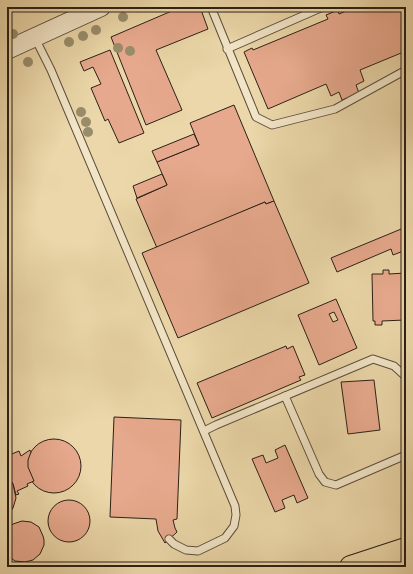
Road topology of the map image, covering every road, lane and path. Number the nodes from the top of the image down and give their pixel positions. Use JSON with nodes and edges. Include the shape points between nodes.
{"nodes":[{"id":1,"x":101,"y":7,"type":"edge"},
{"id":2,"x":211,"y":7,"type":"edge"},
{"id":3,"x":323,"y":7,"type":"edge"},
{"id":4,"x":35,"y":38,"type":"junction"},
{"id":5,"x":228,"y":48,"type":"junction"},
{"id":6,"x":7,"y":50,"type":"edge"},
{"id":7,"x":406,"y":70,"type":"edge"},
{"id":8,"x":406,"y":377,"type":"edge"},
{"id":9,"x":285,"y":396,"type":"junction"},
{"id":10,"x":204,"y":431,"type":"junction"},
{"id":11,"x":406,"y":455,"type":"edge"},
{"id":12,"x":169,"y":539,"type":"dead end"},
{"id":13,"x":406,"y":549,"type":"edge"},
{"id":14,"x":351,"y":567,"type":"edge"}],
"edges":[{"from":1,"to":4,"type":"street"},
{"from":2,"to":5,"type":"lane"},
{"from":3,"to":5,"type":"lane"},
{"from":4,"to":6,"type":"street"},
{"from":4,"to":10,"type":"lane","via":[[51,70]]},
{"from":5,"to":7,"type":"lane","via":[[256,117],[272,125],[335,109]]},
{"from":8,"to":9,"type":"lane","via":[[394,366],[373,359]]},
{"from":9,"to":10,"type":"lane"},
{"from":9,"to":11,"type":"lane","via":[[319,474],[325,482],[336,486]]},
{"from":10,"to":12,"type":"lane","via":[[235,506],[234,526],[225,538],[198,551],[186,550]]},
{"from":13,"to":14,"type":"main road"}]}
